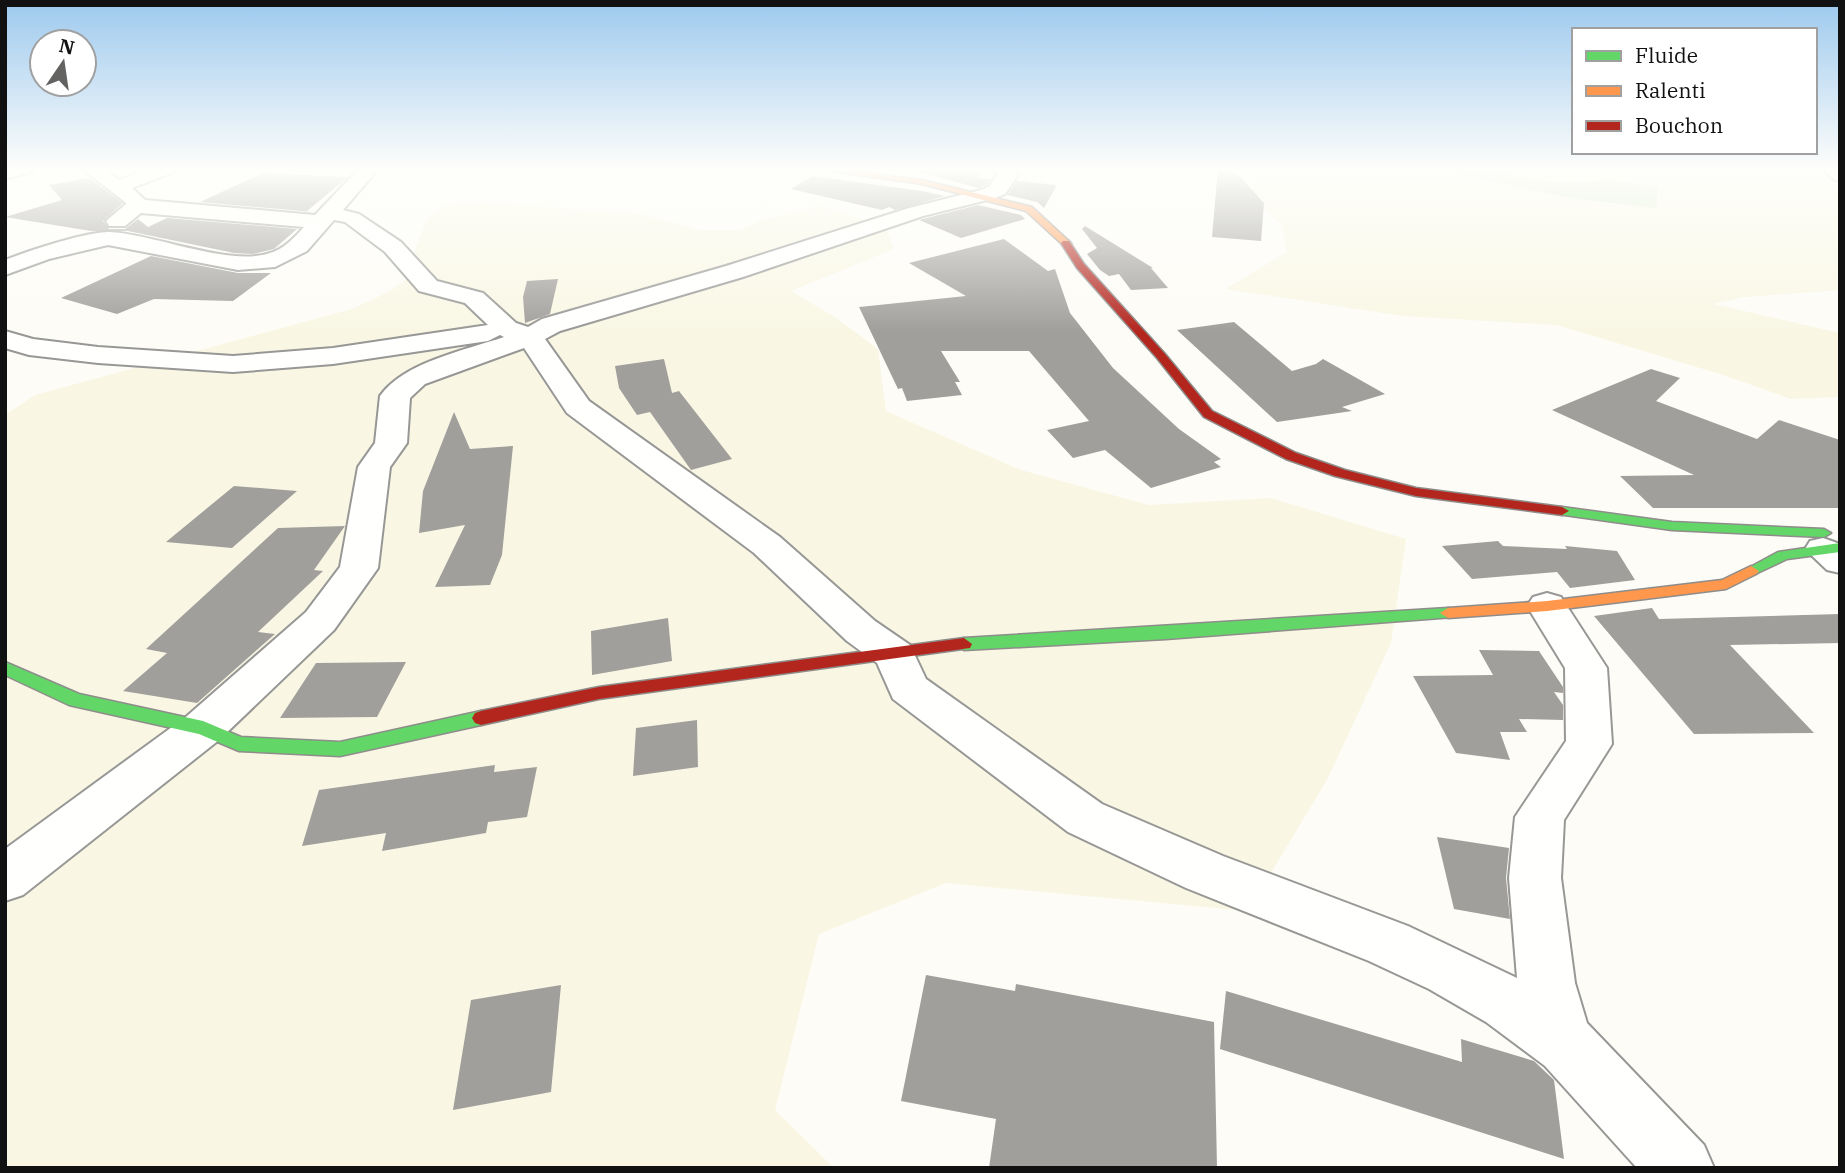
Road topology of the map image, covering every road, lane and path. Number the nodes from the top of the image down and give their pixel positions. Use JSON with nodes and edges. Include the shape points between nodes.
{"nodes":[{"id":1,"x":117,"y":223,"type":"edge"},
{"id":2,"x":319,"y":223,"type":"edge"},
{"id":3,"x":359,"y":223,"type":"edge"},
{"id":4,"x":886,"y":223,"type":"edge"},
{"id":5,"x":1045,"y":223,"type":"edge"},
{"id":6,"x":108,"y":238,"type":"junction"},
{"id":7,"x":5,"y":268,"type":"edge"},
{"id":8,"x":519,"y":333,"type":"junction"},
{"id":9,"x":13,"y":348,"type":"edge"},
{"id":10,"x":1836,"y":548,"type":"edge"},
{"id":11,"x":1547,"y":606,"type":"junction"},
{"id":12,"x":895,"y":655,"type":"junction"},
{"id":13,"x":5,"y":668,"type":"edge"},
{"id":14,"x":204,"y":728,"type":"junction"},
{"id":15,"x":5,"y":879,"type":"edge"},
{"id":16,"x":1562,"y":1041,"type":"junction"},
{"id":17,"x":1681,"y":1168,"type":"edge"}],
"edges":[{"from":1,"to":6,"type":"street"},
{"from":2,"to":6,"type":"street","via":[[290,253],[258,263]]},
{"from":3,"to":8,"type":"street","via":[[411,263],[428,286],[474,298]]},
{"from":4,"to":8,"type":"street","via":[[771,261]]},
{"from":5,"to":10,"type":"main road","via":[[1063,238],[1080,266],[1208,414],[1291,456],[1416,492]]},
{"from":6,"to":7,"type":"street"},
{"from":8,"to":9,"type":"street","via":[[233,364]]},
{"from":8,"to":12,"type":"street","via":[[578,407],[767,545],[861,631]]},
{"from":8,"to":14,"type":"street","via":[[415,378],[395,396],[391,443],[374,467],[359,568],[320,621]]},
{"from":10,"to":11,"type":"main road","via":[[1783,555],[1726,584]]},
{"from":11,"to":12,"type":"main road","via":[[983,641]]},
{"from":11,"to":16,"type":"street","via":[[1586,668],[1589,744],[1540,817],[1535,878],[1544,970]]},
{"from":12,"to":14,"type":"main road","via":[[599,693],[340,750],[239,744]]},
{"from":12,"to":16,"type":"street","via":[[908,688],[1084,818],[1234,883],[1385,940],[1471,982]]},
{"from":13,"to":14,"type":"main road","via":[[75,700]]},
{"from":14,"to":15,"type":"street"},
{"from":16,"to":17,"type":"street"}]}
